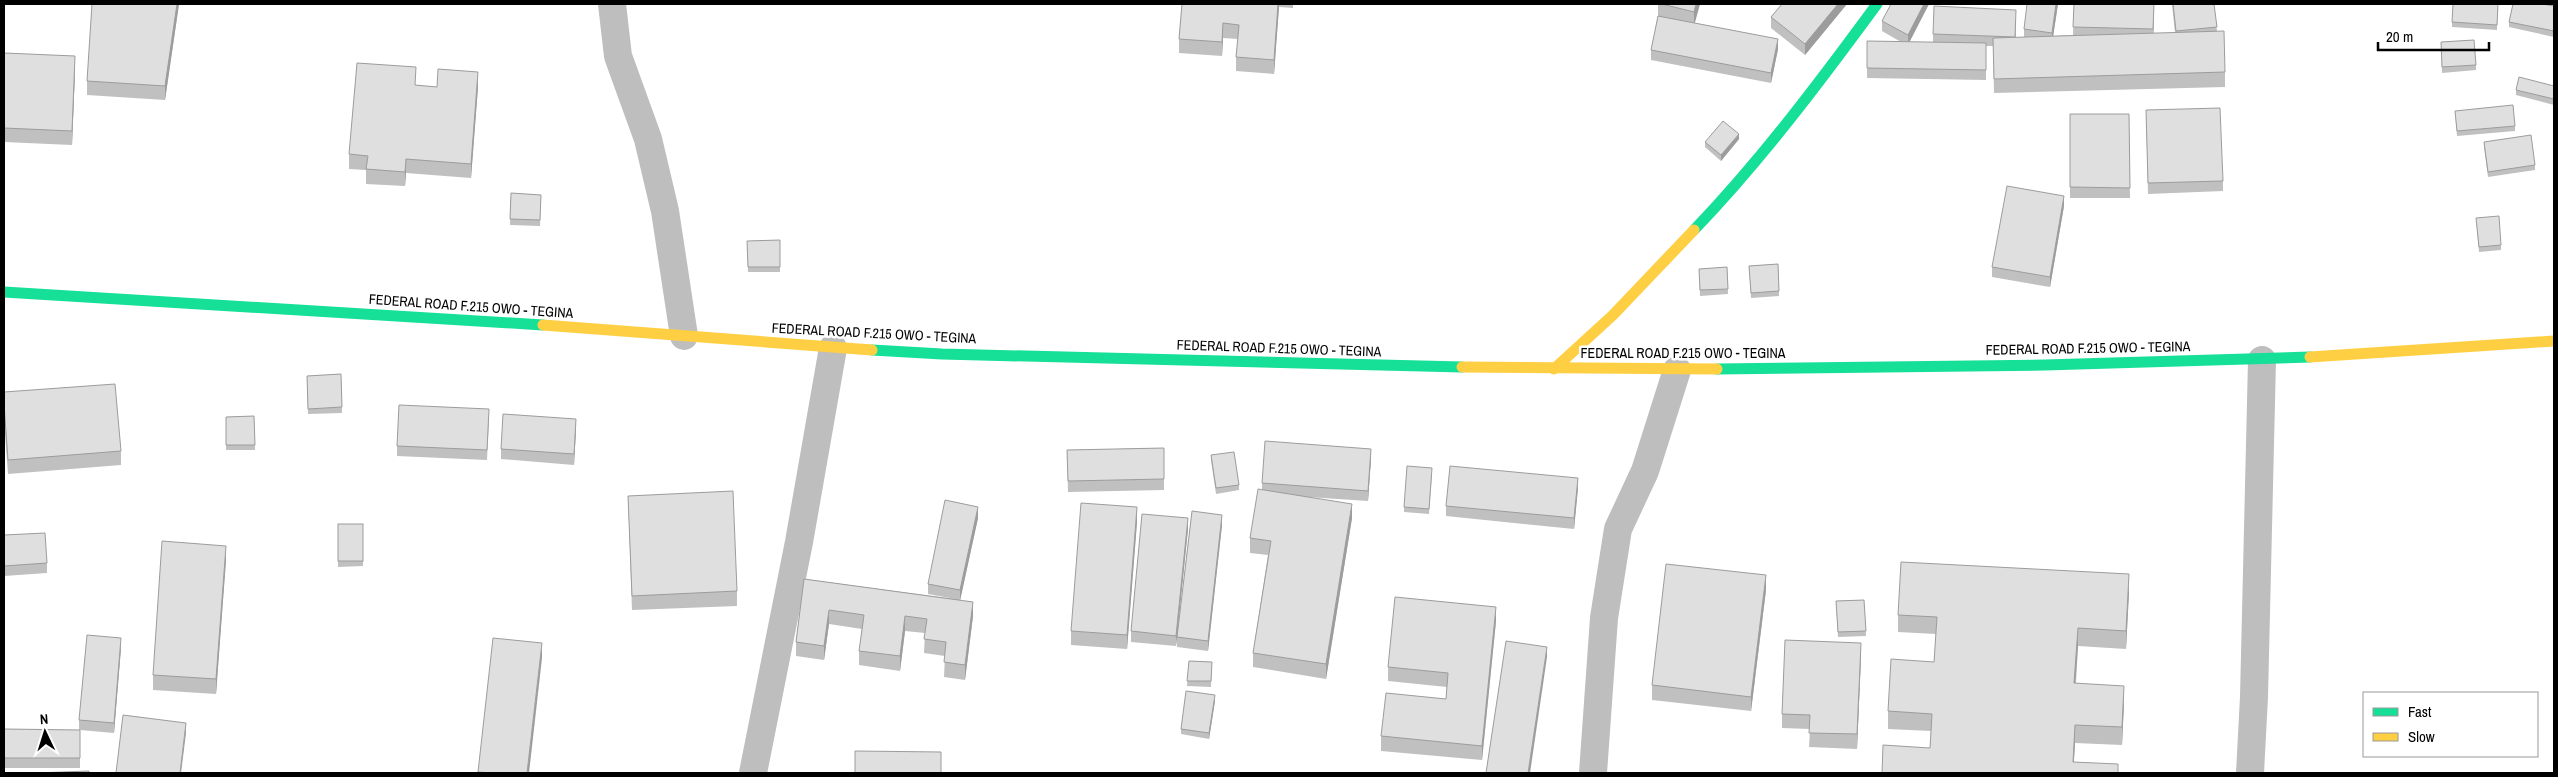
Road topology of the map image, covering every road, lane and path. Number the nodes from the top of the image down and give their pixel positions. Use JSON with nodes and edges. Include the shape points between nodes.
{"nodes":[{"id":1,"x":612,"y":4,"type":"edge"},
{"id":2,"x":1877,"y":4,"type":"edge"},
{"id":3,"x":4,"y":292,"type":"edge"},
{"id":4,"x":684,"y":336,"type":"junction"},
{"id":5,"x":2554,"y":341,"type":"edge"},
{"id":6,"x":833,"y":348,"type":"junction"},
{"id":7,"x":2262,"y":360,"type":"junction"},
{"id":8,"x":1554,"y":368,"type":"junction"},
{"id":9,"x":1677,"y":370,"type":"junction"},
{"id":10,"x":754,"y":773,"type":"edge"},
{"id":11,"x":1593,"y":773,"type":"edge"},
{"id":12,"x":2250,"y":773,"type":"edge"}],
"edges":[{"from":1,"to":4,"type":"street","via":[[618,56],[648,139],[665,211]]},
{"from":2,"to":8,"type":"main road","via":[[1741,182],[1613,315]]},
{"from":3,"to":4,"type":"main road","name":"FEDERAL ROAD F.215 OWO - TEGINA"},
{"from":4,"to":6,"type":"main road","name":"FEDERAL ROAD F.215 OWO - TEGINA"},
{"from":5,"to":7,"type":"main road","name":"FEDERAL ROAD F.215 OWO - TEGINA"},
{"from":6,"to":8,"type":"main road","name":"FEDERAL ROAD F.215 OWO - TEGINA"},
{"from":6,"to":10,"type":"street"},
{"from":7,"to":9,"type":"main road","name":"FEDERAL ROAD F.215 OWO - TEGINA"},
{"from":7,"to":12,"type":"street"},
{"from":8,"to":9,"type":"main road","name":"FEDERAL ROAD F.215 OWO - TEGINA"},
{"from":9,"to":11,"type":"street","via":[[1645,471],[1618,529],[1604,618]]}]}
